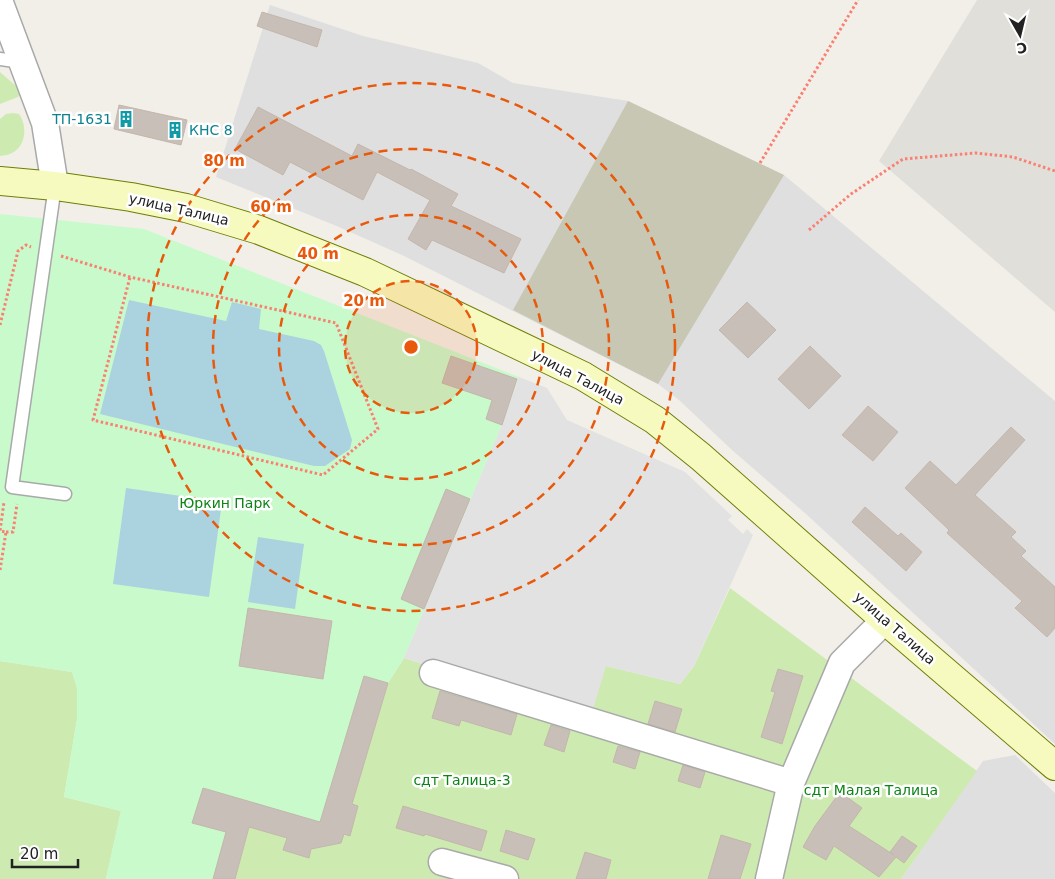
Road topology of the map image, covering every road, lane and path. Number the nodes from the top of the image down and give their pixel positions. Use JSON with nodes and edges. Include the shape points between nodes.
{"nodes":[{"id":1,"x":858,"y":0,"type":"edge"},
{"id":2,"x":0,"y":3,"type":"edge"},
{"id":3,"x":11,"y":60,"type":"edge"},
{"id":4,"x":760,"y":163,"type":"dead end"},
{"id":5,"x":1055,"y":171,"type":"edge"},
{"id":6,"x":0,"y":181,"type":"edge"},
{"id":7,"x":55,"y":186,"type":"junction"},
{"id":8,"x":809,"y":230,"type":"dead end"},
{"id":9,"x":130,"y":277,"type":"joint"},
{"id":10,"x":19,"y":488,"type":"junction"},
{"id":11,"x":65,"y":494,"type":"dead end"},
{"id":12,"x":4,"y":498,"type":"dead end"},
{"id":13,"x":6,"y":532,"type":"junction"},
{"id":14,"x":0,"y":570,"type":"edge"},
{"id":15,"x":885,"y":620,"type":"junction"},
{"id":16,"x":433,"y":673,"type":"dead end"},
{"id":17,"x":1055,"y":766,"type":"edge"},
{"id":18,"x":791,"y":783,"type":"junction"},
{"id":19,"x":442,"y":862,"type":"dead end"},
{"id":20,"x":505,"y":879,"type":"edge"},
{"id":21,"x":769,"y":879,"type":"edge"}],
"edges":[{"from":1,"to":4,"type":"path"},
{"from":2,"to":3,"type":"street"},
{"from":3,"to":7,"type":"street","via":[[46,122]]},
{"from":5,"to":8,"type":"path","via":[[1012,157],[976,153],[903,159],[851,194]]},
{"from":6,"to":7,"type":"street","name":"улица Талица"},
{"from":7,"to":10,"type":"lane","via":[[12,487]]},
{"from":7,"to":15,"type":"street","name":"улица Талица","via":[[186,208],[259,230],[366,272],[583,376],[655,420],[701,457]]},
{"from":9,"to":9,"type":"path","via":[[93,420],[323,475],[378,429],[336,322]]},
{"from":10,"to":11,"type":"lane"},
{"from":10,"to":13,"type":"path","via":[[13,532]]},
{"from":12,"to":13,"type":"path","via":[[0,531]]},
{"from":13,"to":14,"type":"path"},
{"from":15,"to":17,"type":"street","name":"улица Талица"},
{"from":15,"to":18,"type":"street","via":[[842,663]]},
{"from":16,"to":18,"type":"street"},
{"from":18,"to":21,"type":"street"},
{"from":19,"to":20,"type":"street"}]}
